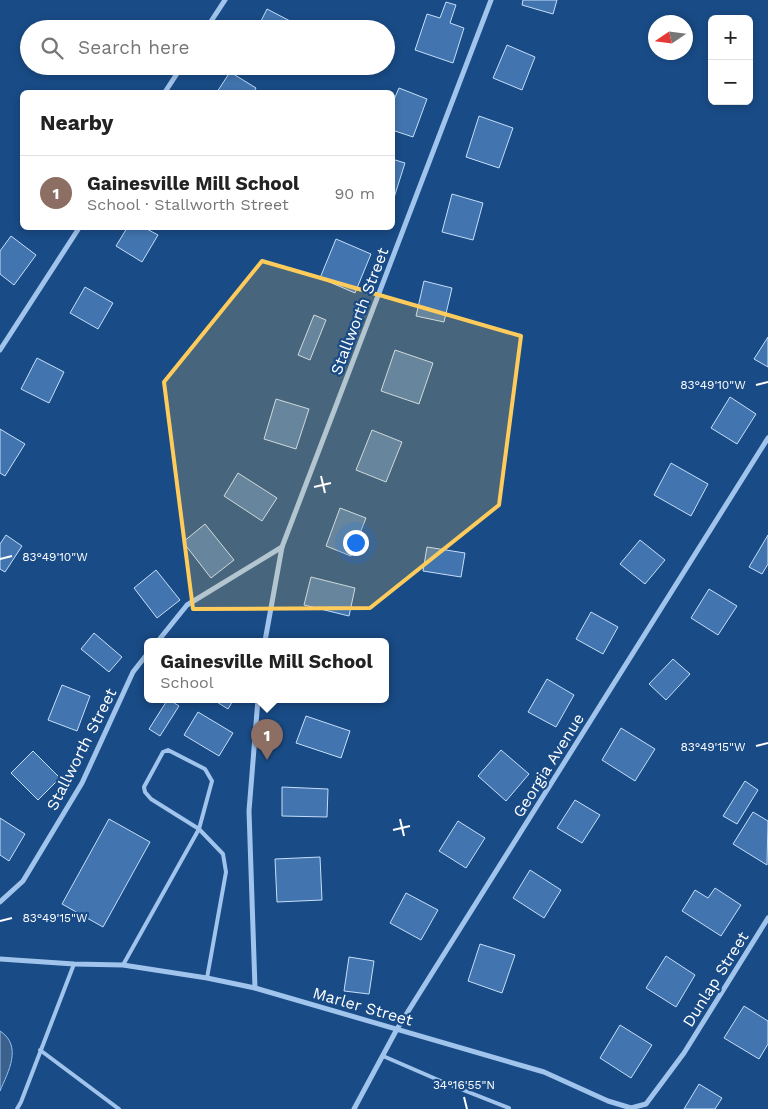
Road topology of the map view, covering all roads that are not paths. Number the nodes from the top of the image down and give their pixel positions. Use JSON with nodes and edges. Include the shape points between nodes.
{"nodes":[{"id":1,"x":225,"y":0,"type":"edge"},
{"id":2,"x":491,"y":0,"type":"edge"},
{"id":3,"x":212,"y":20,"type":"edge"},
{"id":4,"x":176,"y":75,"type":"edge"},
{"id":5,"x":166,"y":90,"type":"edge"},
{"id":6,"x":78,"y":230,"type":"edge"},
{"id":7,"x":0,"y":350,"type":"edge"},
{"id":8,"x":768,"y":438,"type":"edge"},
{"id":9,"x":282,"y":547,"type":"junction"},
{"id":10,"x":160,"y":638,"type":"edge"},
{"id":11,"x":266,"y":638,"type":"edge"},
{"id":12,"x":144,"y":658,"type":"edge"},
{"id":13,"x":258,"y":703,"type":"edge"},
{"id":14,"x":199,"y":829,"type":"junction"},
{"id":15,"x":0,"y":902,"type":"edge"},
{"id":16,"x":768,"y":918,"type":"edge"},
{"id":17,"x":0,"y":959,"type":"edge"},
{"id":18,"x":74,"y":964,"type":"junction"},
{"id":19,"x":124,"y":965,"type":"junction"},
{"id":20,"x":207,"y":978,"type":"junction"},
{"id":21,"x":255,"y":988,"type":"junction"},
{"id":22,"x":397,"y":1029,"type":"junction"},
{"id":23,"x":40,"y":1050,"type":"junction"},
{"id":24,"x":684,"y":1052,"type":"joint"},
{"id":25,"x":382,"y":1056,"type":"junction"},
{"id":26,"x":509,"y":1108,"type":"edge"},
{"id":27,"x":17,"y":1109,"type":"edge"},
{"id":28,"x":119,"y":1109,"type":"edge"},
{"id":29,"x":354,"y":1109,"type":"edge"}],
"edges":[{"from":1,"to":3,"type":"street"},
{"from":2,"to":9,"type":"street","name":"Stallworth Street"},
{"from":4,"to":5,"type":"street"},
{"from":6,"to":7,"type":"street"},
{"from":8,"to":22,"type":"street","name":"Georgia Avenue"},
{"from":9,"to":10,"type":"street","via":[[187,605]]},
{"from":9,"to":11,"type":"street","name":"Stallworth Street"},
{"from":12,"to":15,"type":"street","name":"Stallworth Street","via":[[133,672],[82,783],[23,881]]},
{"from":13,"to":21,"type":"street","via":[[249,811]]},
{"from":14,"to":14,"type":"lane","via":[[212,781],[205,769],[168,750],[163,752],[144,787],[145,792]]},
{"from":14,"to":19,"type":"lane"},
{"from":14,"to":20,"type":"lane","via":[[223,854],[226,872]]},
{"from":16,"to":24,"type":"street","name":"Dunlap Street"},
{"from":17,"to":18,"type":"street","name":"Marler Street"},
{"from":18,"to":19,"type":"street","name":"Marler Street"},
{"from":18,"to":23,"type":"lane"},
{"from":19,"to":20,"type":"street","name":"Marler Street"},
{"from":20,"to":21,"type":"street","name":"Marler Street"},
{"from":21,"to":22,"type":"street","name":"Marler Street"},
{"from":22,"to":24,"type":"street","name":"Marler Street","via":[[544,1072],[631,1108],[646,1104]]},
{"from":22,"to":25,"type":"street","name":"Georgia Avenue"},
{"from":23,"to":27,"type":"lane"},
{"from":23,"to":28,"type":"lane"},
{"from":25,"to":26,"type":"lane"},
{"from":25,"to":29,"type":"street","name":"Georgia Avenue"}]}
